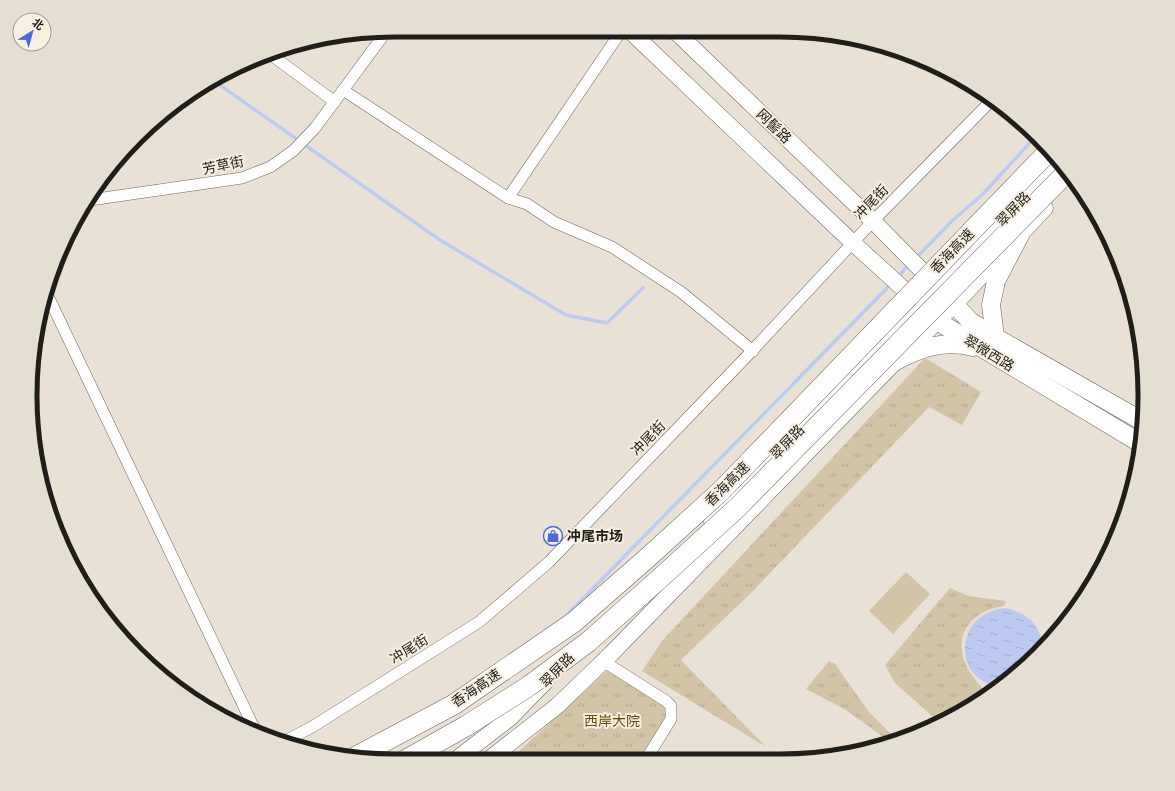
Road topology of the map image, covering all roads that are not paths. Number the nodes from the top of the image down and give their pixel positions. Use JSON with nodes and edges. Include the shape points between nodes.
{"nodes":[{"id":1,"x":617,"y":37,"type":"edge"},
{"id":2,"x":636,"y":37,"type":"edge"},
{"id":3,"x":681,"y":37,"type":"edge"},
{"id":4,"x":382,"y":38,"type":"edge"},
{"id":5,"x":275,"y":58,"type":"edge"},
{"id":6,"x":344,"y":90,"type":"junction"},
{"id":7,"x":335,"y":102,"type":"junction"},
{"id":8,"x":988,"y":104,"type":"edge"},
{"id":9,"x":1045,"y":155,"type":"edge"},
{"id":10,"x":1055,"y":166,"type":"edge"},
{"id":11,"x":1063,"y":176,"type":"edge"},
{"id":12,"x":1069,"y":184,"type":"edge"},
{"id":13,"x":508,"y":198,"type":"junction"},
{"id":14,"x":95,"y":199,"type":"edge"},
{"id":15,"x":873,"y":221,"type":"junction"},
{"id":16,"x":1020,"y":235,"type":"junction"},
{"id":17,"x":853,"y":244,"type":"junction"},
{"id":18,"x":938,"y":287,"type":"junction"},
{"id":19,"x":50,"y":300,"type":"edge"},
{"id":20,"x":955,"y":304,"type":"junction"},
{"id":21,"x":920,"y":305,"type":"junction"},
{"id":22,"x":937,"y":321,"type":"junction"},
{"id":23,"x":991,"y":345,"type":"junction"},
{"id":24,"x":753,"y":351,"type":"junction"},
{"id":25,"x":896,"y":361,"type":"junction"},
{"id":26,"x":1137,"y":418,"type":"edge"},
{"id":27,"x":1135,"y":440,"type":"edge"},
{"id":28,"x":603,"y":661,"type":"junction"},
{"id":29,"x":252,"y":724,"type":"edge"},
{"id":30,"x":289,"y":738,"type":"edge"},
{"id":31,"x":364,"y":752,"type":"edge"},
{"id":32,"x":416,"y":754,"type":"edge"},
{"id":33,"x":463,"y":754,"type":"edge"},
{"id":34,"x":496,"y":754,"type":"edge"},
{"id":35,"x":649,"y":754,"type":"edge"}],
"edges":[{"from":1,"to":13,"type":"street"},
{"from":2,"to":17,"type":"main road","name":"翠微西路"},
{"from":3,"to":15,"type":"main road","name":"网髻路"},
{"from":4,"to":6,"type":"street","name":"芳草街"},
{"from":5,"to":7,"type":"street"},
{"from":6,"to":7,"type":"street","name":"芳草街"},
{"from":6,"to":13,"type":"street"},
{"from":7,"to":14,"type":"street","name":"芳草街","via":[[306,137],[270,167],[242,178]]},
{"from":8,"to":15,"type":"street","name":"冲尾街"},
{"from":9,"to":31,"type":"highway","name":"香海高速","bridge":true,"via":[[722,490],[645,560],[574,622],[460,700]]},
{"from":10,"to":18,"type":"main road","name":"翠屏路"},
{"from":11,"to":32,"type":"highway","name":"香海高速","bridge":true,"via":[[737,508],[657,581],[588,642],[529,686]]},
{"from":12,"to":16,"type":"main road","name":"翠屏路"},
{"from":13,"to":24,"type":"street","via":[[527,204],[554,222],[612,247],[680,292]]},
{"from":15,"to":17,"type":"street","name":"冲尾街"},
{"from":15,"to":18,"type":"main road","name":"翠微西路"},
{"from":16,"to":20,"type":"main road","name":"翠屏路"},
{"from":16,"to":23,"type":"main road","via":[[996,281],[991,305]]},
{"from":17,"to":21,"type":"main road","name":"翠微西路"},
{"from":17,"to":24,"type":"street","name":"冲尾街"},
{"from":18,"to":20,"type":"main road","name":"翠微西路"},
{"from":18,"to":21,"type":"main road","name":"翠屏路"},
{"from":19,"to":29,"type":"street"},
{"from":20,"to":22,"type":"main road","name":"翠屏路"},
{"from":20,"to":23,"type":"main road","name":"翠微西路"},
{"from":21,"to":22,"type":"main road","name":"翠微西路"},
{"from":21,"to":33,"type":"main road","name":"翠屏路","via":[[729,502],[599,626],[510,718]]},
{"from":22,"to":23,"type":"main road","name":"翠微西路"},
{"from":22,"to":25,"type":"main road","name":"翠屏路"},
{"from":23,"to":25,"type":"main road","via":[[941,344],[922,348]]},
{"from":23,"to":26,"type":"main road","name":"翠微西路"},
{"from":23,"to":27,"type":"main road","name":"翠微西路"},
{"from":24,"to":30,"type":"street","name":"冲尾街","via":[[549,562],[479,622],[312,727]]},
{"from":25,"to":28,"type":"main road","name":"翠屏路"},
{"from":28,"to":34,"type":"main road","name":"翠屏路","via":[[557,706]]},
{"from":28,"to":35,"type":"street","via":[[670,706],[671,719]]}]}
